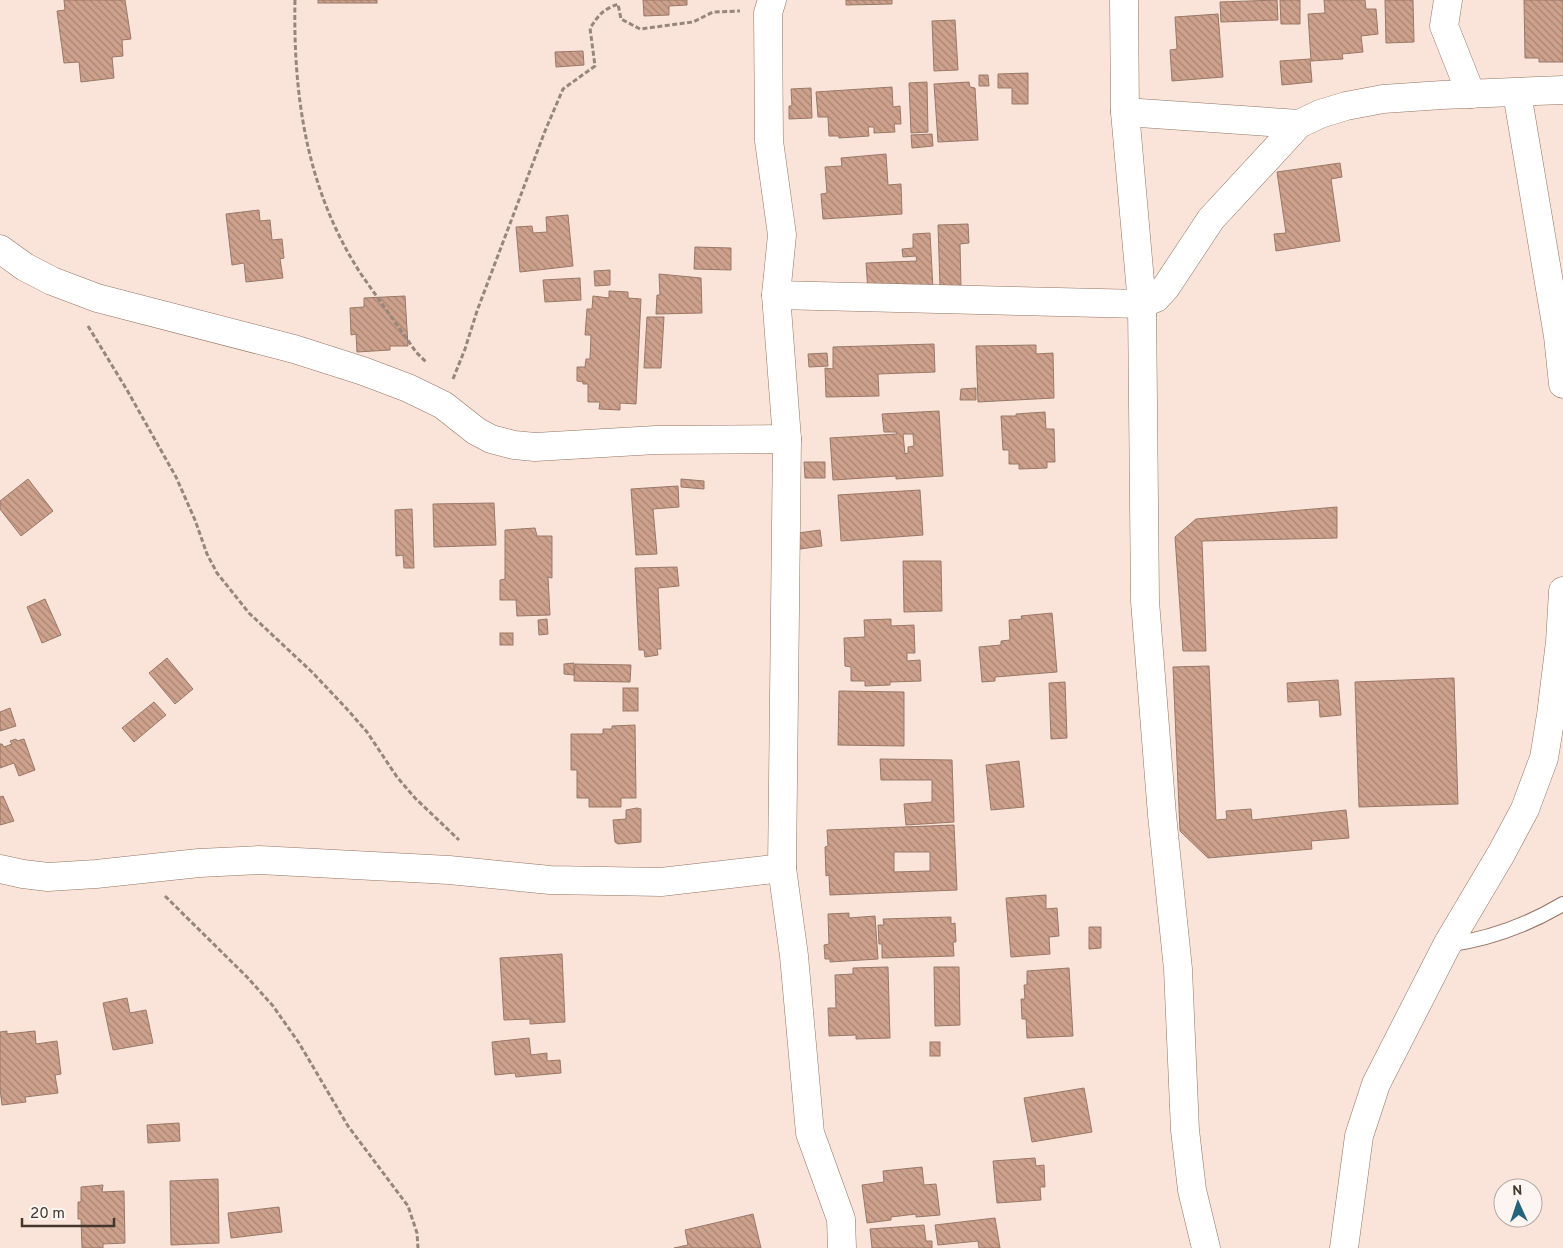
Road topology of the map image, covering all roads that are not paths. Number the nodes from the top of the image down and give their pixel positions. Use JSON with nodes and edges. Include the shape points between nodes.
{"nodes":[{"id":1,"x":1124,"y":0,"type":"edge"},
{"id":2,"x":1448,"y":0,"type":"edge"},
{"id":3,"x":770,"y":6,"type":"edge"},
{"id":4,"x":1563,"y":90,"type":"edge"},
{"id":5,"x":1517,"y":93,"type":"junction"},
{"id":6,"x":1471,"y":94,"type":"junction"},
{"id":7,"x":1124,"y":112,"type":"junction"},
{"id":8,"x":1299,"y":124,"type":"junction"},
{"id":9,"x":0,"y":249,"type":"edge"},
{"id":10,"x":776,"y":295,"type":"junction"},
{"id":11,"x":1142,"y":304,"type":"junction"},
{"id":12,"x":1563,"y":384,"type":"edge"},
{"id":13,"x":787,"y":439,"type":"junction"},
{"id":14,"x":1563,"y":591,"type":"edge"},
{"id":15,"x":782,"y":868,"type":"junction"},
{"id":16,"x":0,"y":869,"type":"edge"},
{"id":17,"x":1563,"y":904,"type":"edge"},
{"id":18,"x":1447,"y":945,"type":"junction"},
{"id":19,"x":842,"y":1248,"type":"edge"},
{"id":20,"x":1206,"y":1248,"type":"edge"},
{"id":21,"x":1344,"y":1248,"type":"edge"}],
"edges":[{"from":1,"to":7,"type":"street"},
{"from":2,"to":6,"type":"street","via":[[1444,26]]},
{"from":3,"to":10,"type":"street","via":[[769,141],[782,235]]},
{"from":4,"to":5,"type":"street"},
{"from":5,"to":6,"type":"street"},
{"from":5,"to":12,"type":"street","via":[[1558,336]]},
{"from":6,"to":8,"type":"street","via":[[1383,99],[1337,109]]},
{"from":7,"to":8,"type":"street"},
{"from":7,"to":11,"type":"street"},
{"from":8,"to":11,"type":"street","via":[[1211,219],[1166,287],[1156,298]]},
{"from":9,"to":13,"type":"street","via":[[45,278],[97,298],[294,349],[408,388],[443,405],[476,431],[514,446]]},
{"from":10,"to":11,"type":"street"},
{"from":10,"to":13,"type":"street"},
{"from":11,"to":20,"type":"street","via":[[1145,601],[1178,969],[1184,1130],[1192,1190]]},
{"from":13,"to":15,"type":"street"},
{"from":14,"to":18,"type":"street","via":[[1560,642],[1544,758],[1525,809]]},
{"from":15,"to":16,"type":"street","via":[[662,882],[550,880],[449,870],[260,860],[199,862],[48,877]]},
{"from":15,"to":19,"type":"street","via":[[794,956],[810,1133],[841,1219]]},
{"from":17,"to":18,"type":"lane","via":[[1519,926],[1474,941]]},
{"from":18,"to":21,"type":"street","via":[[1376,1084],[1359,1136]]}]}
